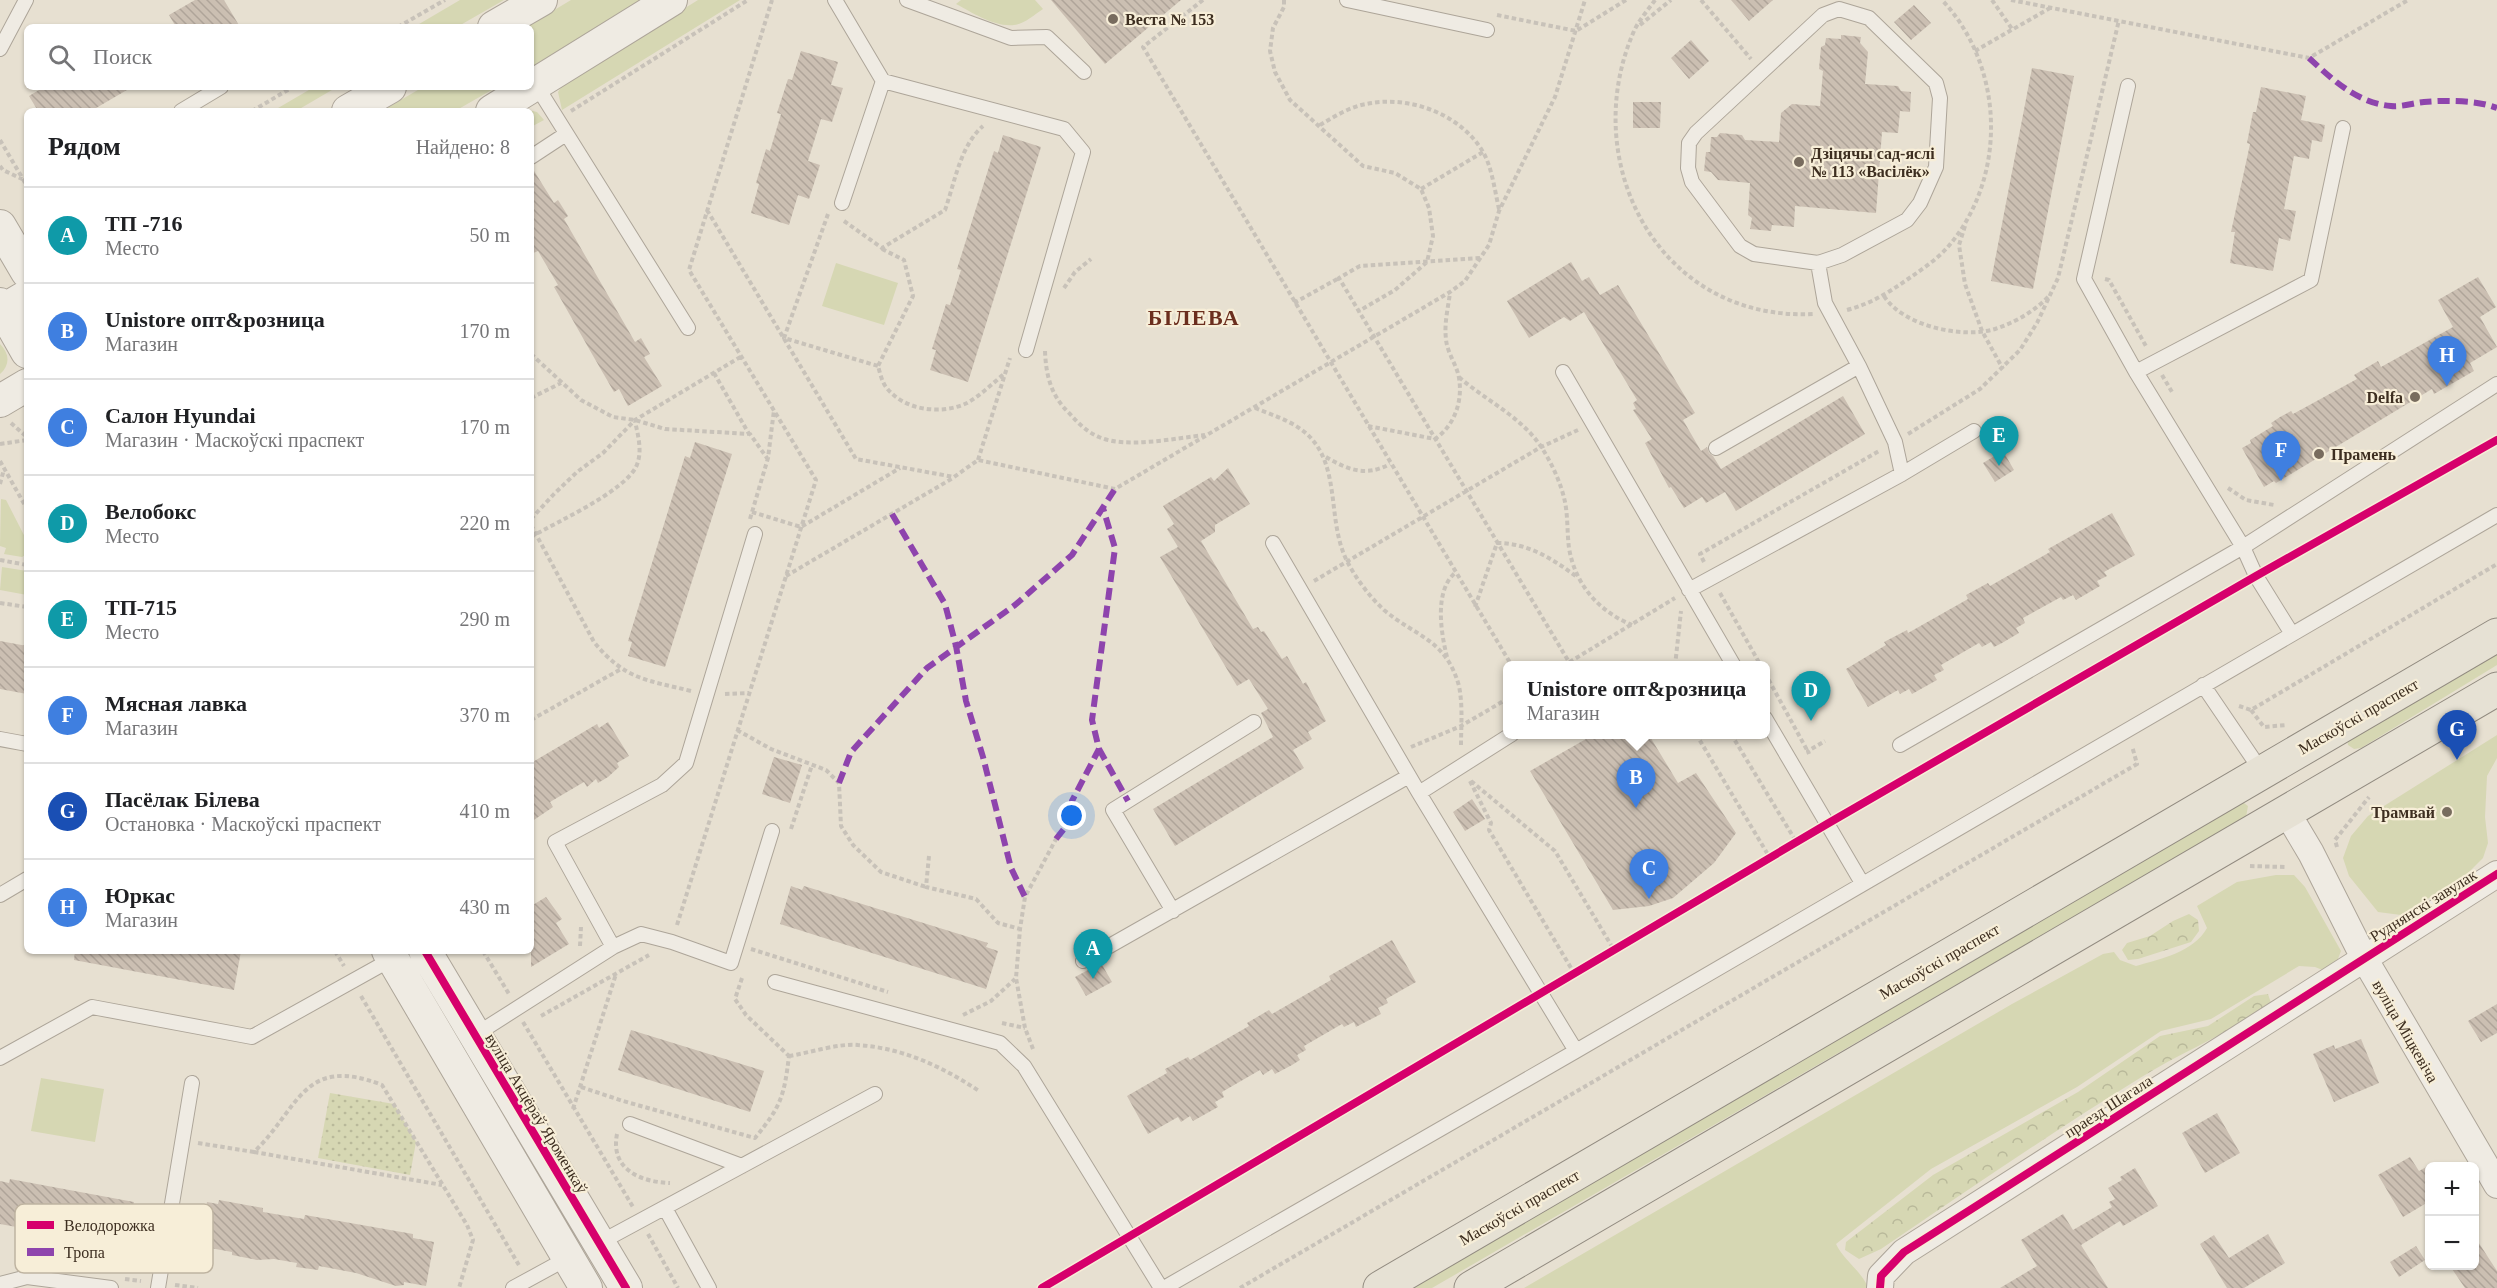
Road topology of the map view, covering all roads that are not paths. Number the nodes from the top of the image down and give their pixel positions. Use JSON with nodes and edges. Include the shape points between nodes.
{"nodes":[{"id":1,"x":26,"y":0,"type":"edge"},
{"id":2,"x":541,"y":0,"type":"edge"},
{"id":3,"x":670,"y":0,"type":"edge"},
{"id":4,"x":835,"y":0,"type":"edge"},
{"id":5,"x":907,"y":0,"type":"edge"},
{"id":6,"x":1347,"y":0,"type":"edge"},
{"id":7,"x":499,"y":24,"type":"edge"},
{"id":8,"x":1487,"y":30,"type":"dead end"},
{"id":9,"x":0,"y":49,"type":"edge"},
{"id":10,"x":1084,"y":72,"type":"dead end"},
{"id":11,"x":883,"y":81,"type":"junction"},
{"id":12,"x":536,"y":85,"type":"joint"},
{"id":13,"x":2128,"y":86,"type":"dead end"},
{"id":14,"x":216,"y":90,"type":"edge"},
{"id":15,"x":383,"y":90,"type":"edge"},
{"id":16,"x":528,"y":90,"type":"edge"},
{"id":17,"x":186,"y":108,"type":"edge"},
{"id":18,"x":353,"y":108,"type":"edge"},
{"id":19,"x":497,"y":108,"type":"edge"},
{"id":20,"x":2343,"y":128,"type":"dead end"},
{"id":21,"x":566,"y":134,"type":"junction"},
{"id":22,"x":534,"y":155,"type":"edge"},
{"id":23,"x":843,"y":203,"type":"dead end"},
{"id":24,"x":0,"y":226,"type":"edge"},
{"id":25,"x":1818,"y":263,"type":"junction"},
{"id":26,"x":24,"y":267,"type":"edge"},
{"id":27,"x":8,"y":305,"type":"edge"},
{"id":28,"x":688,"y":328,"type":"dead end"},
{"id":29,"x":24,"y":345,"type":"edge"},
{"id":30,"x":1026,"y":350,"type":"dead end"},
{"id":31,"x":1859,"y":366,"type":"junction"},
{"id":32,"x":1563,"y":372,"type":"dead end"},
{"id":33,"x":2136,"y":372,"type":"junction"},
{"id":34,"x":2497,"y":384,"type":"edge"},
{"id":35,"x":24,"y":388,"type":"edge"},
{"id":36,"x":4,"y":411,"type":"edge"},
{"id":37,"x":1974,"y":431,"type":"dead end"},
{"id":38,"x":1716,"y":448,"type":"dead end"},
{"id":39,"x":1902,"y":474,"type":"junction"},
{"id":40,"x":2497,"y":515,"type":"edge"},
{"id":41,"x":752,"y":528,"type":"road end"},
{"id":42,"x":1273,"y":543,"type":"dead end"},
{"id":43,"x":2243,"y":547,"type":"junction"},
{"id":44,"x":1683,"y":594,"type":"junction"},
{"id":45,"x":2292,"y":634,"type":"junction"},
{"id":46,"x":2497,"y":635,"type":"edge"},
{"id":47,"x":1730,"y":661,"type":"edge"},
{"id":48,"x":2204,"y":685,"type":"junction"},
{"id":49,"x":2497,"y":689,"type":"edge"},
{"id":50,"x":1254,"y":722,"type":"dead end"},
{"id":51,"x":1770,"y":727,"type":"edge"},
{"id":52,"x":0,"y":739,"type":"edge"},
{"id":53,"x":1505,"y":739,"type":"edge"},
{"id":54,"x":24,"y":743,"type":"edge"},
{"id":55,"x":1900,"y":745,"type":"dead end"},
{"id":56,"x":2262,"y":772,"type":"junction"},
{"id":57,"x":1409,"y":776,"type":"junction"},
{"id":58,"x":1419,"y":793,"type":"junction"},
{"id":59,"x":2286,"y":811,"type":"junction"},
{"id":60,"x":772,"y":831,"type":"dead end"},
{"id":61,"x":2497,"y":874,"type":"edge"},
{"id":62,"x":24,"y":881,"type":"edge"},
{"id":63,"x":1862,"y":883,"type":"junction"},
{"id":64,"x":0,"y":895,"type":"edge"},
{"id":65,"x":1173,"y":910,"type":"junction"},
{"id":66,"x":613,"y":947,"type":"junction"},
{"id":67,"x":396,"y":954,"type":"edge"},
{"id":68,"x":426,"y":954,"type":"edge"},
{"id":69,"x":2364,"y":958,"type":"junction"},
{"id":70,"x":1083,"y":961,"type":"dead end"},
{"id":71,"x":775,"y":982,"type":"dead end"},
{"id":72,"x":461,"y":1043,"type":"junction"},
{"id":73,"x":1576,"y":1051,"type":"junction"},
{"id":74,"x":0,"y":1058,"type":"edge"},
{"id":75,"x":192,"y":1083,"type":"dead end"},
{"id":76,"x":875,"y":1094,"type":"dead end"},
{"id":77,"x":624,"y":1127,"type":"road end"},
{"id":78,"x":742,"y":1166,"type":"junction"},
{"id":79,"x":2497,"y":1185,"type":"edge"},
{"id":80,"x":172,"y":1204,"type":"edge"},
{"id":81,"x":665,"y":1208,"type":"junction"},
{"id":82,"x":599,"y":1243,"type":"junction"},
{"id":83,"x":568,"y":1258,"type":"junction"},
{"id":84,"x":160,"y":1273,"type":"edge"},
{"id":85,"x":0,"y":1284,"type":"edge"},
{"id":86,"x":111,"y":1288,"type":"edge"},
{"id":87,"x":158,"y":1288,"type":"edge"},
{"id":88,"x":513,"y":1288,"type":"edge"},
{"id":89,"x":586,"y":1288,"type":"edge"},
{"id":90,"x":626,"y":1288,"type":"edge"},
{"id":91,"x":709,"y":1288,"type":"edge"},
{"id":92,"x":1162,"y":1288,"type":"edge"},
{"id":93,"x":1380,"y":1288,"type":"edge"},
{"id":94,"x":1471,"y":1288,"type":"edge"},
{"id":95,"x":1880,"y":1288,"type":"edge"}],
"edges":[{"from":1,"to":9,"type":"lane"},
{"from":2,"to":7,"type":"street"},
{"from":3,"to":12,"type":"street"},
{"from":4,"to":11,"type":"lane"},
{"from":5,"to":10,"type":"lane","via":[[1011,38],[1047,37]]},
{"from":6,"to":8,"type":"lane"},
{"from":11,"to":23,"type":"lane"},
{"from":11,"to":30,"type":"lane","via":[[1064,129],[1083,152]]},
{"from":12,"to":21,"type":"lane"},
{"from":13,"to":33,"type":"lane","via":[[2084,279]]},
{"from":14,"to":17,"type":"lane"},
{"from":15,"to":18,"type":"street"},
{"from":16,"to":19,"type":"street"},
{"from":20,"to":33,"type":"lane","via":[[2311,280]]},
{"from":21,"to":22,"type":"lane"},
{"from":21,"to":28,"type":"lane"},
{"from":24,"to":26,"type":"street"},
{"from":25,"to":25,"type":"lane","via":[[1754,254],[1740,246],[1692,182],[1689,143],[1823,15],[1839,9],[1869,18],[1936,83],[1940,98],[1936,167],[1920,203],[1907,220],[1842,255]]},
{"from":25,"to":31,"type":"lane","via":[[1825,303]]},
{"from":27,"to":29,"type":"street"},
{"from":31,"to":38,"type":"lane"},
{"from":31,"to":39,"type":"lane","via":[[1895,442]]},
{"from":32,"to":44,"type":"lane"},
{"from":33,"to":43,"type":"lane"},
{"from":34,"to":43,"type":"lane"},
{"from":35,"to":36,"type":"street"},
{"from":37,"to":39,"type":"lane"},
{"from":39,"to":44,"type":"lane"},
{"from":40,"to":45,"type":"lane"},
{"from":41,"to":66,"type":"lane","via":[[686,763],[663,785],[555,842]]},
{"from":42,"to":57,"type":"lane"},
{"from":43,"to":45,"type":"lane"},
{"from":43,"to":55,"type":"lane"},
{"from":44,"to":47,"type":"lane"},
{"from":45,"to":48,"type":"lane"},
{"from":46,"to":56,"type":"main road","name":"Маскоўскі праспект"},
{"from":48,"to":56,"type":"lane"},
{"from":48,"to":63,"type":"lane"},
{"from":49,"to":59,"type":"main road"},
{"from":50,"to":65,"type":"lane","via":[[1113,810]]},
{"from":51,"to":63,"type":"lane"},
{"from":52,"to":54,"type":"lane"},
{"from":53,"to":58,"type":"lane"},
{"from":56,"to":59,"type":"main road"},
{"from":56,"to":93,"type":"main road","name":"Маскоўскі праспект"},
{"from":57,"to":58,"type":"lane"},
{"from":57,"to":65,"type":"lane"},
{"from":58,"to":73,"type":"lane"},
{"from":59,"to":69,"type":"street","name":"вуліца Міцкевіча"},
{"from":59,"to":94,"type":"main road"},
{"from":60,"to":66,"type":"lane","via":[[731,963],[641,934]]},
{"from":61,"to":69,"type":"street","name":"Руднянскі завулак"},
{"from":62,"to":64,"type":"lane"},
{"from":63,"to":73,"type":"lane"},
{"from":65,"to":70,"type":"lane"},
{"from":66,"to":72,"type":"lane"},
{"from":67,"to":72,"type":"street","name":"вуліца Акцёраў Яроменкаў"},
{"from":67,"to":74,"type":"lane","via":[[252,1037],[92,1007]]},
{"from":68,"to":72,"type":"street","name":"вуліца Акцёраў Яроменкаў"},
{"from":69,"to":79,"type":"street","name":"вуліца Міцкевіча"},
{"from":69,"to":95,"type":"street","name":"праезд Шагала","via":[[1904,1252],[1881,1276]]},
{"from":71,"to":92,"type":"lane","via":[[1000,1043],[1024,1066]]},
{"from":72,"to":82,"type":"street","name":"вуліца Акцёраў Яроменкаў"},
{"from":72,"to":83,"type":"street","name":"вуліца Акцёраў Яроменкаў"},
{"from":73,"to":92,"type":"lane"},
{"from":75,"to":80,"type":"lane"},
{"from":76,"to":78,"type":"lane"},
{"from":77,"to":78,"type":"lane"},
{"from":78,"to":81,"type":"lane"},
{"from":81,"to":82,"type":"lane"},
{"from":81,"to":91,"type":"lane"},
{"from":82,"to":83,"type":"street"},
{"from":82,"to":90,"type":"street","name":"вуліца Акцёраў Яроменкаў"},
{"from":83,"to":88,"type":"lane"},
{"from":83,"to":89,"type":"street","name":"вуліца Акцёраў Яроменкаў"},
{"from":84,"to":87,"type":"lane"},
{"from":85,"to":86,"type":"lane","via":[[27,1277]]}]}
